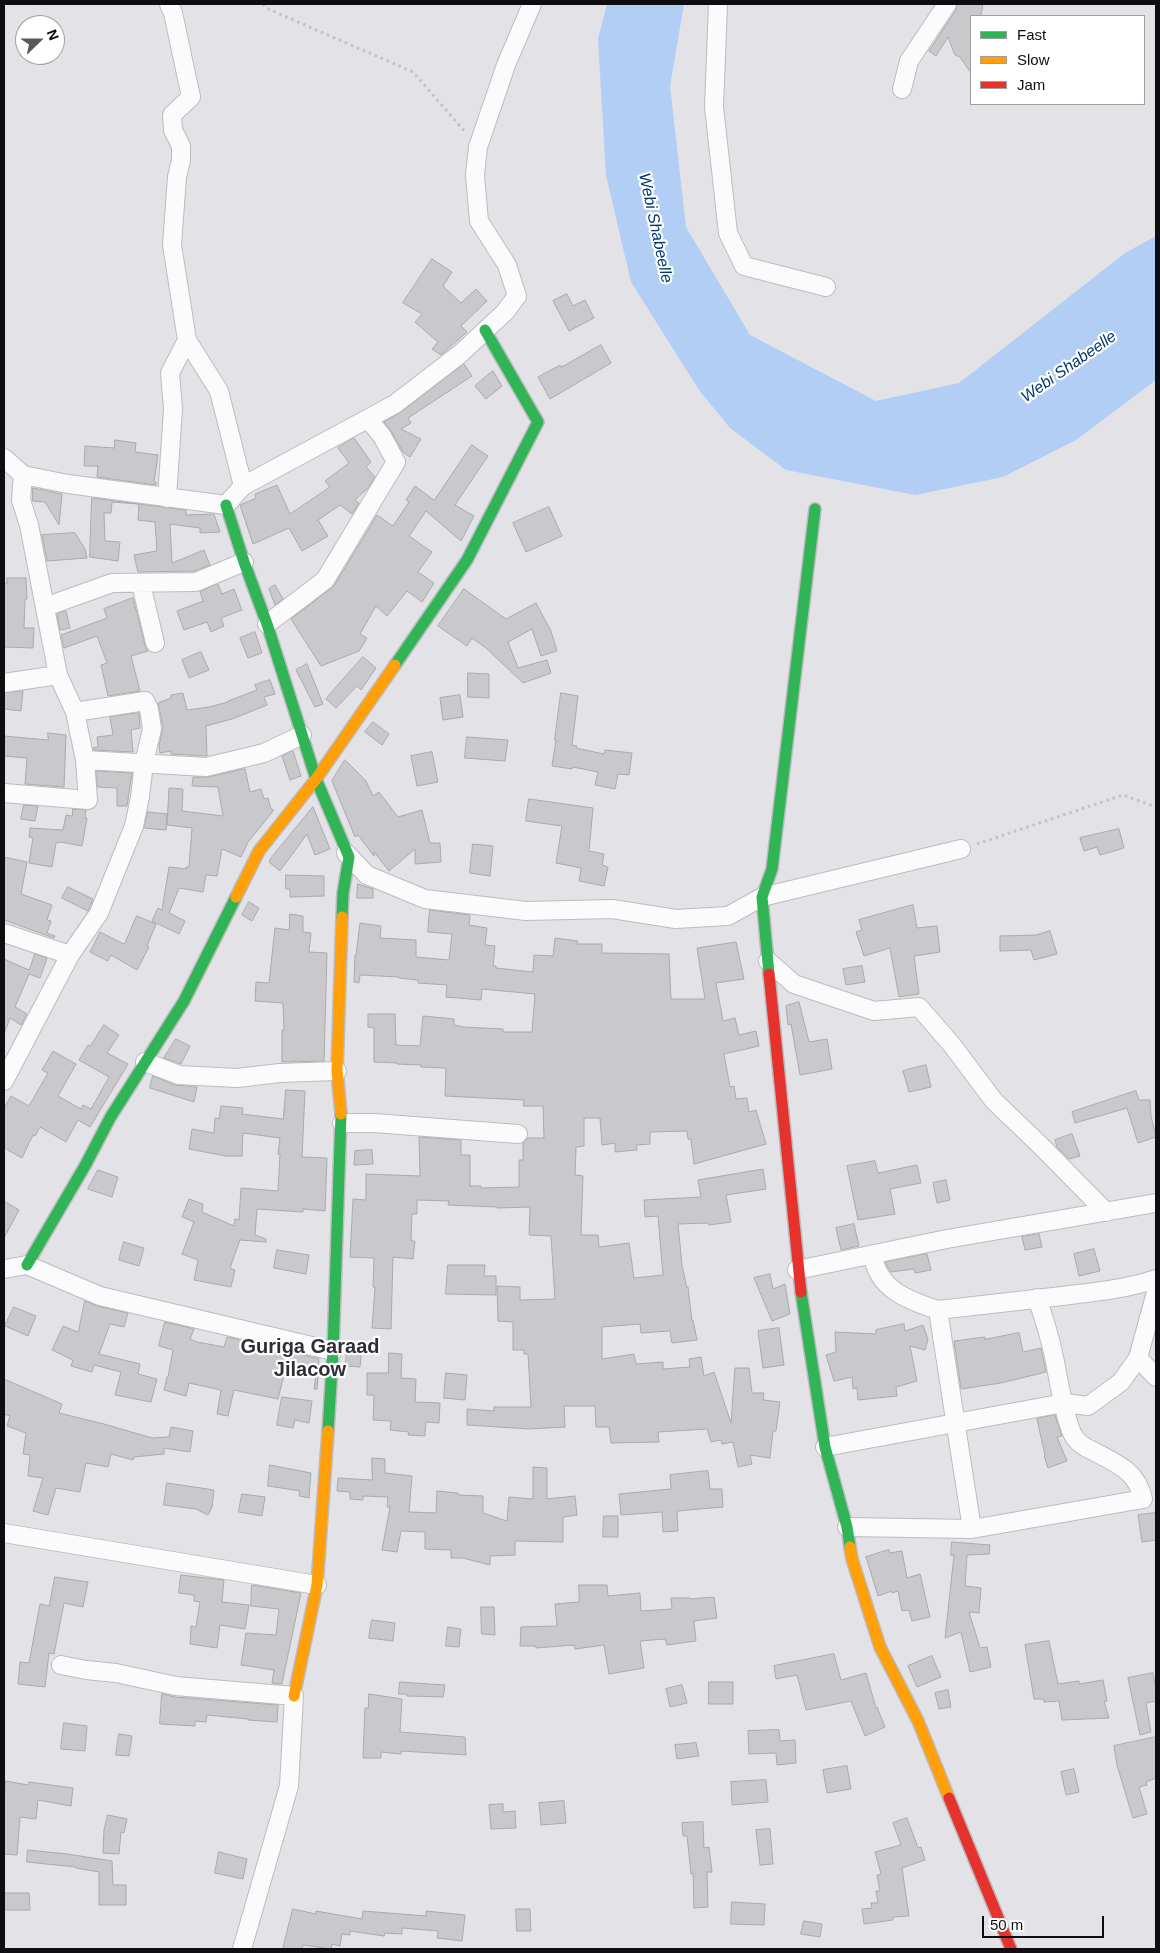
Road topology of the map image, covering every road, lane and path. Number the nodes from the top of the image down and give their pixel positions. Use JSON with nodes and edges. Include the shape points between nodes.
{"nodes":[{"id":1,"x":169,"y":4,"type":"edge"},
{"id":2,"x":263,"y":4,"type":"edge"},
{"id":3,"x":532,"y":4,"type":"edge"},
{"id":4,"x":718,"y":4,"type":"edge"},
{"id":5,"x":947,"y":4,"type":"edge"},
{"id":6,"x":902,"y":89,"type":"dead end"},
{"id":7,"x":478,"y":148,"type":"junction"},
{"id":8,"x":826,"y":286,"type":"dead end"},
{"id":9,"x":485,"y":330,"type":"junction"},
{"id":10,"x":188,"y":340,"type":"junction"},
{"id":11,"x":370,"y":418,"type":"junction"},
{"id":12,"x":4,"y":458,"type":"edge"},
{"id":13,"x":23,"y":475,"type":"junction"},
{"id":14,"x":243,"y":486,"type":"junction"},
{"id":15,"x":167,"y":498,"type":"junction"},
{"id":16,"x":226,"y":505,"type":"junction"},
{"id":17,"x":815,"y":509,"type":"dead end"},
{"id":18,"x":244,"y":562,"type":"junction"},
{"id":19,"x":141,"y":584,"type":"junction"},
{"id":20,"x":45,"y":607,"type":"junction"},
{"id":21,"x":267,"y":624,"type":"junction"},
{"id":22,"x":155,"y":643,"type":"dead end"},
{"id":23,"x":58,"y":675,"type":"junction"},
{"id":24,"x":4,"y":683,"type":"edge"},
{"id":25,"x":75,"y":712,"type":"junction"},
{"id":26,"x":302,"y":735,"type":"junction"},
{"id":27,"x":85,"y":760,"type":"junction"},
{"id":28,"x":144,"y":763,"type":"junction"},
{"id":29,"x":316,"y":779,"type":"junction"},
{"id":30,"x":4,"y":793,"type":"edge"},
{"id":31,"x":1156,"y":807,"type":"edge"},
{"id":32,"x":961,"y":849,"type":"joint"},
{"id":33,"x":346,"y":853,"type":"junction"},
{"id":34,"x":762,"y":897,"type":"junction"},
{"id":35,"x":4,"y":933,"type":"edge"},
{"id":36,"x":70,"y":955,"type":"junction"},
{"id":37,"x":768,"y":961,"type":"junction"},
{"id":38,"x":145,"y":1062,"type":"junction"},
{"id":39,"x":338,"y":1071,"type":"junction"},
{"id":40,"x":6,"y":1073,"type":"edge"},
{"id":41,"x":342,"y":1123,"type":"junction"},
{"id":42,"x":518,"y":1134,"type":"dead end"},
{"id":43,"x":1156,"y":1203,"type":"edge"},
{"id":44,"x":1106,"y":1212,"type":"junction"},
{"id":45,"x":873,"y":1255,"type":"junction"},
{"id":46,"x":26,"y":1265,"type":"junction"},
{"id":47,"x":4,"y":1269,"type":"edge"},
{"id":48,"x":797,"y":1270,"type":"junction"},
{"id":49,"x":1156,"y":1279,"type":"edge"},
{"id":50,"x":1156,"y":1292,"type":"edge"},
{"id":51,"x":1037,"y":1298,"type":"junction"},
{"id":52,"x":938,"y":1310,"type":"junction"},
{"id":53,"x":333,"y":1352,"type":"junction"},
{"id":54,"x":1138,"y":1358,"type":"junction"},
{"id":55,"x":1156,"y":1377,"type":"edge"},
{"id":56,"x":1064,"y":1403,"type":"junction"},
{"id":57,"x":956,"y":1422,"type":"junction"},
{"id":58,"x":825,"y":1447,"type":"junction"},
{"id":59,"x":1150,"y":1499,"type":"edge"},
{"id":60,"x":847,"y":1527,"type":"junction"},
{"id":61,"x":972,"y":1529,"type":"junction"},
{"id":62,"x":4,"y":1533,"type":"edge"},
{"id":63,"x":316,"y":1585,"type":"junction"},
{"id":64,"x":61,"y":1665,"type":"dead end"},
{"id":65,"x":294,"y":1696,"type":"junction"},
{"id":66,"x":242,"y":1949,"type":"edge"},
{"id":67,"x":1011,"y":1949,"type":"edge"}],
"edges":[{"from":1,"to":10,"type":"street","via":[[191,97],[172,115],[173,130],[181,146],[172,245]]},
{"from":2,"to":7,"type":"path","via":[[413,72]]},
{"from":3,"to":7,"type":"street","via":[[506,65]]},
{"from":4,"to":8,"type":"street","via":[[714,107],[728,233],[744,266]]},
{"from":5,"to":6,"type":"street","via":[[909,61]]},
{"from":7,"to":9,"type":"street","via":[[475,175],[479,221],[507,265],[517,296]]},
{"from":9,"to":11,"type":"street","via":[[460,354],[395,404]]},
{"from":9,"to":29,"type":"street","via":[[538,422],[467,560]]},
{"from":10,"to":14,"type":"street","via":[[219,391]]},
{"from":10,"to":15,"type":"street","via":[[170,373],[173,409]]},
{"from":11,"to":14,"type":"street"},
{"from":11,"to":21,"type":"street","via":[[396,462],[325,580]]},
{"from":12,"to":13,"type":"street"},
{"from":13,"to":15,"type":"street"},
{"from":13,"to":20,"type":"street","via":[[20,500],[29,525]]},
{"from":14,"to":16,"type":"street"},
{"from":15,"to":16,"type":"street"},
{"from":16,"to":18,"type":"street"},
{"from":17,"to":34,"type":"street","via":[[772,869]]},
{"from":18,"to":19,"type":"street","via":[[196,582]]},
{"from":18,"to":21,"type":"street"},
{"from":19,"to":20,"type":"street","via":[[112,583]]},
{"from":19,"to":22,"type":"street"},
{"from":20,"to":23,"type":"street"},
{"from":21,"to":26,"type":"street"},
{"from":23,"to":24,"type":"street"},
{"from":23,"to":25,"type":"street"},
{"from":25,"to":27,"type":"street"},
{"from":25,"to":28,"type":"street","via":[[145,701],[152,729]]},
{"from":26,"to":28,"type":"street","via":[[264,753],[206,767]]},
{"from":26,"to":29,"type":"street"},
{"from":27,"to":28,"type":"street"},
{"from":27,"to":30,"type":"street","via":[[88,800]]},
{"from":28,"to":36,"type":"street","via":[[134,826],[99,913]]},
{"from":29,"to":33,"type":"street"},
{"from":29,"to":38,"type":"street","via":[[259,851],[184,1001]]},
{"from":31,"to":32,"type":"path","via":[[1123,795]]},
{"from":32,"to":34,"type":"street"},
{"from":33,"to":34,"type":"street","via":[[367,875],[425,899],[526,910],[612,909],[676,919],[728,916]]},
{"from":33,"to":39,"type":"street","via":[[349,857],[343,893]]},
{"from":34,"to":37,"type":"street"},
{"from":35,"to":36,"type":"street"},
{"from":36,"to":40,"type":"street"},
{"from":37,"to":44,"type":"street","via":[[794,984],[874,1011],[919,1007],[994,1101]]},
{"from":37,"to":48,"type":"street"},
{"from":38,"to":39,"type":"street","via":[[179,1074],[237,1078]]},
{"from":38,"to":46,"type":"street"},
{"from":39,"to":41,"type":"street"},
{"from":41,"to":42,"type":"street"},
{"from":41,"to":53,"type":"street"},
{"from":43,"to":44,"type":"street"},
{"from":44,"to":45,"type":"street"},
{"from":45,"to":48,"type":"street"},
{"from":45,"to":52,"type":"street","via":[[874,1265],[885,1283],[898,1295]]},
{"from":46,"to":47,"type":"street"},
{"from":46,"to":53,"type":"street","via":[[100,1296]]},
{"from":48,"to":58,"type":"street"},
{"from":49,"to":51,"type":"street","via":[[1136,1285]]},
{"from":50,"to":54,"type":"street"},
{"from":51,"to":52,"type":"street"},
{"from":51,"to":56,"type":"street"},
{"from":52,"to":57,"type":"street"},
{"from":53,"to":63,"type":"street"},
{"from":54,"to":55,"type":"street"},
{"from":54,"to":56,"type":"street","via":[[1121,1382],[1088,1406]]},
{"from":56,"to":57,"type":"street"},
{"from":56,"to":59,"type":"street","via":[[1074,1437],[1081,1445],[1118,1464],[1135,1477]]},
{"from":57,"to":58,"type":"street"},
{"from":57,"to":61,"type":"street"},
{"from":58,"to":60,"type":"street"},
{"from":59,"to":61,"type":"street"},
{"from":60,"to":61,"type":"street"},
{"from":60,"to":67,"type":"street","via":[[852,1559],[880,1647],[918,1721]]},
{"from":62,"to":63,"type":"street"},
{"from":63,"to":65,"type":"street"},
{"from":64,"to":65,"type":"street","via":[[176,1686]]},
{"from":65,"to":66,"type":"street","via":[[290,1786]]}]}
